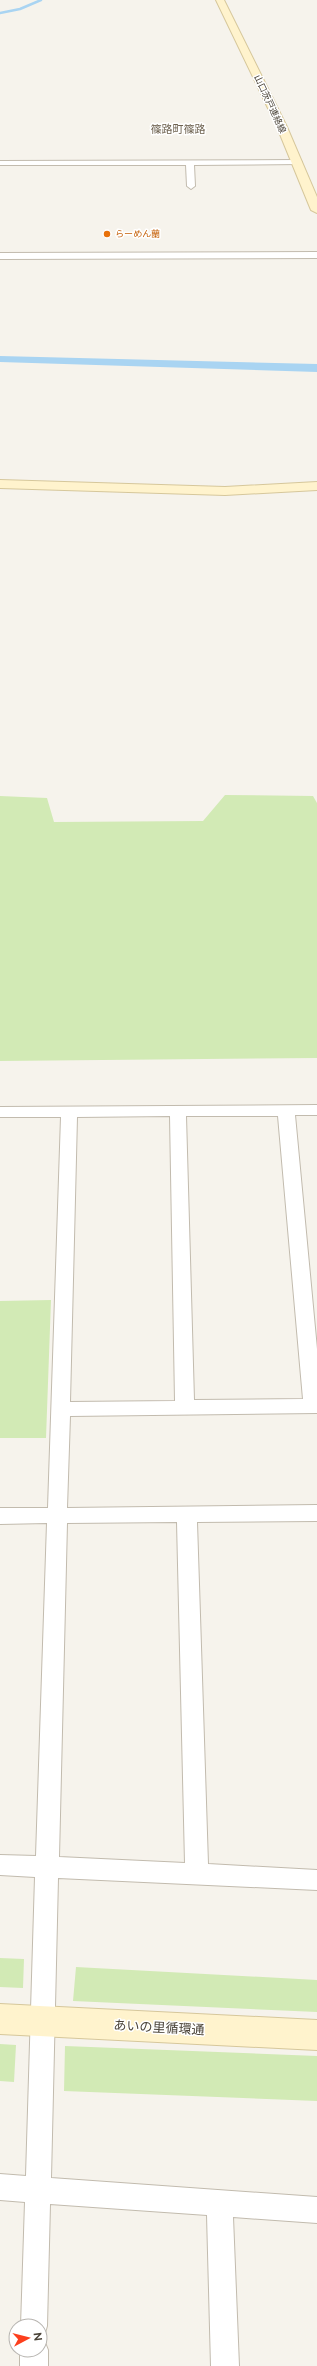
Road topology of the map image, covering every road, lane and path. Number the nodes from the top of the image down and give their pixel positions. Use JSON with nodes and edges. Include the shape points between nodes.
{"nodes":[{"id":1,"x":220,"y":0,"type":"edge"},
{"id":2,"x":190,"y":162,"type":"junction"},
{"id":3,"x":298,"y":162,"type":"junction"},
{"id":4,"x":0,"y":163,"type":"edge"},
{"id":5,"x":191,"y":186,"type":"dead end"},
{"id":6,"x":317,"y":210,"type":"edge"},
{"id":7,"x":317,"y":255,"type":"edge"},
{"id":8,"x":0,"y":256,"type":"edge"},
{"id":9,"x":0,"y":484,"type":"edge"},
{"id":10,"x":317,"y":486,"type":"edge"},
{"id":11,"x":286,"y":1110,"type":"junction"},
{"id":12,"x":317,"y":1110,"type":"edge"},
{"id":13,"x":69,"y":1111,"type":"junction"},
{"id":14,"x":178,"y":1111,"type":"junction"},
{"id":15,"x":0,"y":1112,"type":"edge"},
{"id":16,"x":315,"y":1406,"type":"edge"},
{"id":17,"x":60,"y":1408,"type":"junction"},
{"id":18,"x":185,"y":1408,"type":"junction"},
{"id":19,"x":317,"y":1513,"type":"edge"},
{"id":20,"x":188,"y":1514,"type":"junction"},
{"id":21,"x":57,"y":1515,"type":"junction"},
{"id":22,"x":0,"y":1516,"type":"edge"},
{"id":23,"x":0,"y":1865,"type":"edge"},
{"id":24,"x":47,"y":1867,"type":"junction"},
{"id":25,"x":197,"y":1874,"type":"junction"},
{"id":26,"x":317,"y":1880,"type":"edge"},
{"id":27,"x":0,"y":2019,"type":"edge"},
{"id":28,"x":43,"y":2022,"type":"junction"},
{"id":29,"x":317,"y":2035,"type":"edge"},
{"id":30,"x":0,"y":2187,"type":"edge"},
{"id":31,"x":38,"y":2189,"type":"junction"},
{"id":32,"x":220,"y":2203,"type":"junction"},
{"id":33,"x":317,"y":2210,"type":"edge"},
{"id":34,"x":34,"y":2318,"type":"edge"},
{"id":35,"x":224,"y":2366,"type":"edge"}],
"edges":[{"from":1,"to":3,"type":"street","name":"山口茨戸連絡線"},
{"from":2,"to":3,"type":"street"},
{"from":2,"to":4,"type":"street"},
{"from":2,"to":5,"type":"street"},
{"from":3,"to":6,"type":"street","name":"山口茨戸連絡線"},
{"from":7,"to":8,"type":"street"},
{"from":9,"to":10,"type":"street","via":[[225,491]]},
{"from":11,"to":12,"type":"street"},
{"from":11,"to":14,"type":"street"},
{"from":11,"to":16,"type":"street"},
{"from":13,"to":14,"type":"street"},
{"from":13,"to":15,"type":"street"},
{"from":13,"to":17,"type":"street"},
{"from":14,"to":18,"type":"street"},
{"from":16,"to":18,"type":"street"},
{"from":17,"to":18,"type":"street"},
{"from":17,"to":21,"type":"street"},
{"from":19,"to":20,"type":"street"},
{"from":20,"to":21,"type":"street"},
{"from":20,"to":25,"type":"street"},
{"from":21,"to":22,"type":"street"},
{"from":21,"to":24,"type":"street"},
{"from":23,"to":24,"type":"street"},
{"from":24,"to":25,"type":"street"},
{"from":24,"to":28,"type":"street"},
{"from":25,"to":26,"type":"street"},
{"from":27,"to":28,"type":"street","name":"あいの里循環通"},
{"from":28,"to":29,"type":"street","name":"あいの里循環通"},
{"from":28,"to":31,"type":"street"},
{"from":30,"to":31,"type":"street"},
{"from":31,"to":32,"type":"street"},
{"from":31,"to":34,"type":"street"},
{"from":32,"to":33,"type":"street"},
{"from":32,"to":35,"type":"street"}]}
